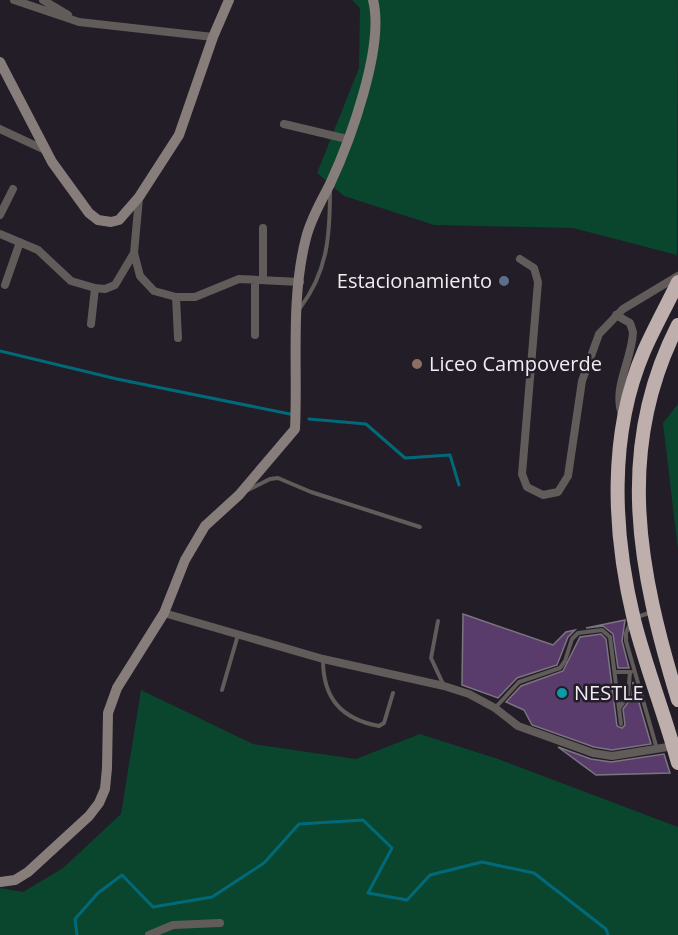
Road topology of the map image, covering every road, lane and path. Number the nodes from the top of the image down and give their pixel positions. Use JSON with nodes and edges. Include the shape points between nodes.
{"nodes":[{"id":1,"x":14,"y":0,"type":"edge"},
{"id":2,"x":43,"y":0,"type":"edge"},
{"id":3,"x":229,"y":0,"type":"edge"},
{"id":4,"x":373,"y":0,"type":"edge"},
{"id":5,"x":79,"y":22,"type":"junction"},
{"id":6,"x":213,"y":37,"type":"junction"},
{"id":7,"x":0,"y":62,"type":"edge"},
{"id":8,"x":284,"y":124,"type":"dead end"},
{"id":9,"x":0,"y":129,"type":"edge"},
{"id":10,"x":347,"y":139,"type":"junction"},
{"id":11,"x":45,"y":150,"type":"junction"},
{"id":12,"x":330,"y":183,"type":"junction"},
{"id":13,"x":13,"y":189,"type":"dead end"},
{"id":14,"x":139,"y":197,"type":"junction"},
{"id":15,"x":0,"y":215,"type":"edge"},
{"id":16,"x":263,"y":228,"type":"dead end"},
{"id":17,"x":0,"y":234,"type":"edge"},
{"id":18,"x":20,"y":242,"type":"junction"},
{"id":19,"x":134,"y":253,"type":"junction"},
{"id":20,"x":520,"y":260,"type":"dead end"},
{"id":21,"x":678,"y":276,"type":"edge"},
{"id":22,"x":259,"y":280,"type":"junction"},
{"id":23,"x":300,"y":282,"type":"junction"},
{"id":24,"x":678,"y":282,"type":"edge"},
{"id":25,"x":5,"y":285,"type":"dead end"},
{"id":26,"x":95,"y":288,"type":"junction"},
{"id":27,"x":176,"y":297,"type":"junction"},
{"id":28,"x":298,"y":311,"type":"junction"},
{"id":29,"x":615,"y":315,"type":"junction"},
{"id":30,"x":90,"y":324,"type":"dead end"},
{"id":31,"x":678,"y":325,"type":"edge"},
{"id":32,"x":255,"y":335,"type":"dead end"},
{"id":33,"x":178,"y":338,"type":"dead end"},
{"id":34,"x":624,"y":418,"type":"junction"},
{"id":35,"x":239,"y":495,"type":"junction"},
{"id":36,"x":420,"y":526,"type":"dead end"},
{"id":37,"x":655,"y":611,"type":"junction"},
{"id":38,"x":164,"y":613,"type":"junction"},
{"id":39,"x":633,"y":618,"type":"junction"},
{"id":40,"x":438,"y":621,"type":"dead end"},
{"id":41,"x":238,"y":634,"type":"junction"},
{"id":42,"x":323,"y":659,"type":"junction"},
{"id":43,"x":616,"y":672,"type":"junction"},
{"id":44,"x":632,"y":673,"type":"junction"},
{"id":45,"x":444,"y":686,"type":"junction"},
{"id":46,"x":222,"y":690,"type":"dead end"},
{"id":47,"x":393,"y":693,"type":"dead end"},
{"id":48,"x":678,"y":700,"type":"edge"},
{"id":49,"x":620,"y":707,"type":"junction"},
{"id":50,"x":495,"y":708,"type":"junction"},
{"id":51,"x":621,"y":724,"type":"dead end"},
{"id":52,"x":674,"y":746,"type":"junction"},
{"id":53,"x":657,"y":750,"type":"junction"},
{"id":54,"x":678,"y":763,"type":"edge"},
{"id":55,"x":0,"y":882,"type":"edge"},
{"id":56,"x":220,"y":923,"type":"dead end"},
{"id":57,"x":149,"y":935,"type":"edge"}],
"edges":[{"from":1,"to":5,"type":"street"},
{"from":2,"to":5,"type":"street"},
{"from":3,"to":6,"type":"street"},
{"from":4,"to":10,"type":"street","via":[[375,51]]},
{"from":5,"to":6,"type":"street"},
{"from":6,"to":14,"type":"street","via":[[179,135]]},
{"from":7,"to":11,"type":"street"},
{"from":8,"to":10,"type":"street"},
{"from":9,"to":11,"type":"street"},
{"from":10,"to":12,"type":"street"},
{"from":11,"to":14,"type":"street","via":[[98,220],[119,220]]},
{"from":12,"to":23,"type":"street","via":[[305,240]]},
{"from":12,"to":28,"type":"lane","via":[[324,266]]},
{"from":13,"to":15,"type":"street"},
{"from":14,"to":19,"type":"street"},
{"from":16,"to":22,"type":"street"},
{"from":17,"to":18,"type":"street"},
{"from":18,"to":25,"type":"street"},
{"from":18,"to":26,"type":"street","via":[[48,257],[71,281]]},
{"from":19,"to":26,"type":"street","via":[[115,285]]},
{"from":19,"to":27,"type":"street","via":[[145,284]]},
{"from":20,"to":29,"type":"street","via":[[534,268],[538,282],[524,435],[522,474],[527,488],[543,495],[558,492],[565,484],[582,381],[599,334]]},
{"from":21,"to":29,"type":"street"},
{"from":22,"to":23,"type":"street"},
{"from":22,"to":27,"type":"street","via":[[239,279],[195,297]]},
{"from":22,"to":32,"type":"street"},
{"from":23,"to":28,"type":"street"},
{"from":24,"to":34,"type":"highway","via":[[644,351]]},
{"from":26,"to":30,"type":"street"},
{"from":27,"to":33,"type":"street"},
{"from":28,"to":35,"type":"street","via":[[294,429]]},
{"from":29,"to":34,"type":"street","via":[[630,323],[633,332],[619,395],[618,405]]},
{"from":31,"to":37,"type":"highway","via":[[665,350],[642,432],[637,497],[641,552]]},
{"from":34,"to":39,"type":"highway","via":[[618,506]]},
{"from":35,"to":36,"type":"lane","via":[[278,478]]},
{"from":35,"to":38,"type":"street","via":[[205,526],[185,560]]},
{"from":37,"to":39,"type":"lane"},
{"from":37,"to":48,"type":"highway"},
{"from":38,"to":41,"type":"street"},
{"from":38,"to":55,"type":"street","via":[[117,688],[108,713],[105,789],[99,803],[28,872],[15,880]]},
{"from":39,"to":44,"type":"lane","via":[[626,633]]},
{"from":39,"to":52,"type":"highway"},
{"from":40,"to":45,"type":"lane","via":[[431,658]]},
{"from":41,"to":42,"type":"street"},
{"from":41,"to":46,"type":"lane"},
{"from":42,"to":45,"type":"street"},
{"from":42,"to":47,"type":"lane","via":[[323,679],[330,697],[349,716],[363,723],[384,723]]},
{"from":43,"to":44,"type":"lane"},
{"from":43,"to":49,"type":"lane"},
{"from":43,"to":50,"type":"lane","via":[[610,637],[602,630],[578,633],[560,668],[519,682]]},
{"from":44,"to":49,"type":"lane","via":[[628,696]]},
{"from":44,"to":53,"type":"lane"},
{"from":45,"to":50,"type":"street"},
{"from":49,"to":51,"type":"lane"},
{"from":50,"to":53,"type":"street","via":[[518,726],[593,753],[612,756]]},
{"from":52,"to":53,"type":"street"},
{"from":52,"to":54,"type":"highway"},
{"from":56,"to":57,"type":"street","via":[[173,925]]}]}
